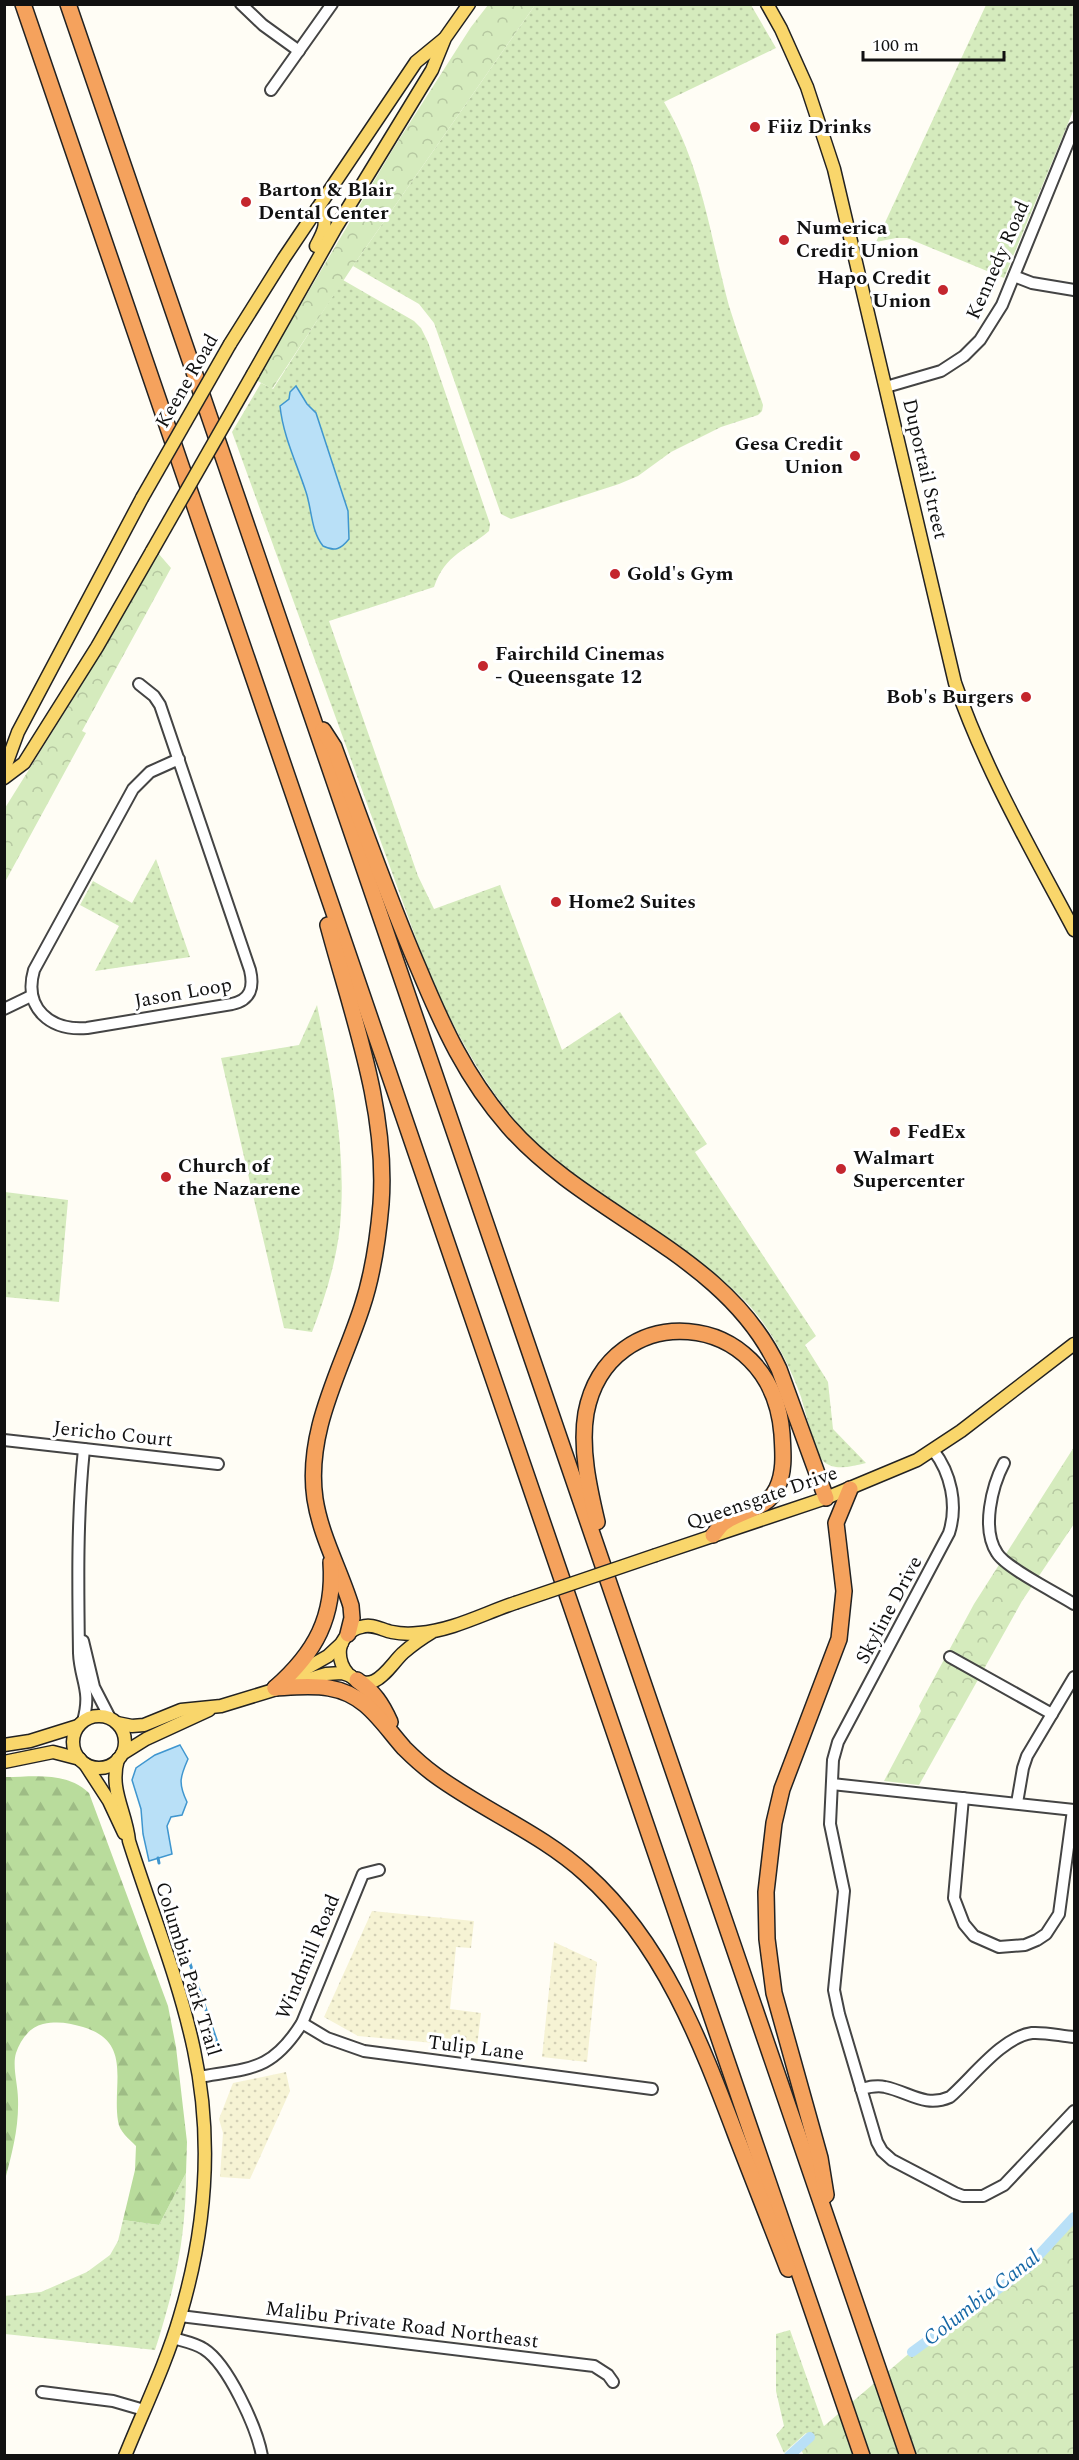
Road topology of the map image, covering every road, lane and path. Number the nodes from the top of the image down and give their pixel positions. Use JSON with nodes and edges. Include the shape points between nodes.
{"nodes":[{"id":1,"x":23,"y":4,"type":"edge"},
{"id":2,"x":68,"y":4,"type":"edge"},
{"id":3,"x":241,"y":4,"type":"edge"},
{"id":4,"x":332,"y":4,"type":"edge"},
{"id":5,"x":469,"y":4,"type":"edge"},
{"id":6,"x":767,"y":4,"type":"edge"},
{"id":7,"x":445,"y":38,"type":"junction"},
{"id":8,"x":299,"y":51,"type":"junction"},
{"id":9,"x":271,"y":90,"type":"dead end"},
{"id":10,"x":1074,"y":128,"type":"edge"},
{"id":11,"x":317,"y":209,"type":"junction"},
{"id":12,"x":1014,"y":276,"type":"junction"},
{"id":13,"x":303,"y":285,"type":"junction"},
{"id":14,"x":1074,"y":290,"type":"edge"},
{"id":15,"x":886,"y":387,"type":"junction"},
{"id":16,"x":139,"y":684,"type":"dead end"},
{"id":17,"x":309,"y":707,"type":"junction"},
{"id":18,"x":178,"y":759,"type":"junction"},
{"id":19,"x":4,"y":770,"type":"edge"},
{"id":20,"x":4,"y":778,"type":"edge"},
{"id":21,"x":310,"y":843,"type":"junction"},
{"id":22,"x":1074,"y":930,"type":"edge"},
{"id":23,"x":31,"y":996,"type":"junction"},
{"id":24,"x":4,"y":1009,"type":"edge"},
{"id":25,"x":1074,"y":1344,"type":"edge"},
{"id":26,"x":4,"y":1440,"type":"edge"},
{"id":27,"x":84,"y":1449,"type":"junction"},
{"id":28,"x":933,"y":1450,"type":"junction"},
{"id":29,"x":1004,"y":1463,"type":"dead end"},
{"id":30,"x":218,"y":1464,"type":"dead end"},
{"id":31,"x":850,"y":1489,"type":"junction"},
{"id":32,"x":826,"y":1498,"type":"junction"},
{"id":33,"x":713,"y":1535,"type":"junction"},
{"id":34,"x":330,"y":1552,"type":"junction"},
{"id":35,"x":1074,"y":1604,"type":"edge"},
{"id":36,"x":623,"y":1623,"type":"junction"},
{"id":37,"x":80,"y":1629,"type":"junction"},
{"id":38,"x":432,"y":1632,"type":"junction"},
{"id":39,"x":345,"y":1638,"type":"junction"},
{"id":40,"x":951,"y":1657,"type":"dead end"},
{"id":41,"x":1074,"y":1677,"type":"edge"},
{"id":42,"x":355,"y":1678,"type":"junction"},
{"id":43,"x":275,"y":1688,"type":"junction"},
{"id":44,"x":213,"y":1708,"type":"junction"},
{"id":45,"x":1052,"y":1714,"type":"junction"},
{"id":46,"x":114,"y":1721,"type":"junction"},
{"id":47,"x":80,"y":1724,"type":"junction"},
{"id":48,"x":4,"y":1745,"type":"edge"},
{"id":49,"x":404,"y":1748,"type":"junction"},
{"id":50,"x":120,"y":1756,"type":"junction"},
{"id":51,"x":82,"y":1761,"type":"junction"},
{"id":52,"x":4,"y":1762,"type":"edge"},
{"id":53,"x":832,"y":1784,"type":"junction"},
{"id":54,"x":963,"y":1798,"type":"junction"},
{"id":55,"x":1017,"y":1803,"type":"junction"},
{"id":56,"x":1074,"y":1810,"type":"edge"},
{"id":57,"x":129,"y":1841,"type":"junction"},
{"id":58,"x":379,"y":1870,"type":"dead end"},
{"id":59,"x":302,"y":2023,"type":"junction"},
{"id":60,"x":1074,"y":2037,"type":"edge"},
{"id":61,"x":199,"y":2077,"type":"junction"},
{"id":62,"x":652,"y":2089,"type":"dead end"},
{"id":63,"x":861,"y":2089,"type":"junction"},
{"id":64,"x":1074,"y":2111,"type":"edge"},
{"id":65,"x":832,"y":2237,"type":"junction"},
{"id":66,"x":180,"y":2316,"type":"junction"},
{"id":67,"x":822,"y":2336,"type":"junction"},
{"id":68,"x":173,"y":2338,"type":"junction"},
{"id":69,"x":614,"y":2382,"type":"dead end"},
{"id":70,"x":42,"y":2392,"type":"dead end"},
{"id":71,"x":144,"y":2410,"type":"junction"},
{"id":72,"x":125,"y":2456,"type":"edge"},
{"id":73,"x":262,"y":2456,"type":"edge"},
{"id":74,"x":862,"y":2456,"type":"edge"},
{"id":75,"x":909,"y":2456,"type":"edge"}],
"edges":[{"from":1,"to":21,"type":"highway"},
{"from":2,"to":17,"type":"highway"},
{"from":3,"to":8,"type":"street"},
{"from":4,"to":8,"type":"street"},
{"from":5,"to":7,"type":"main road","name":"Keene Road"},
{"from":6,"to":15,"type":"main road","name":"Duportail Street","via":[[807,87],[834,169]]},
{"from":7,"to":11,"type":"main road","name":"Keene Road","via":[[416,62]]},
{"from":7,"to":13,"type":"main road","name":"Keene Road","via":[[432,70]]},
{"from":8,"to":9,"type":"street"},
{"from":10,"to":12,"type":"street","name":"Kennedy Road"},
{"from":11,"to":13,"type":"main road","via":[[324,218],[325,229],[301,274]]},
{"from":11,"to":19,"type":"main road","name":"Keene Road","bridge":true,"via":[[230,344],[142,498],[18,732]]},
{"from":12,"to":14,"type":"street"},
{"from":12,"to":15,"type":"street","name":"Kennedy Road","via":[[993,321],[969,352],[932,375]]},
{"from":13,"to":20,"type":"main road","name":"Keene Road","bridge":true,"via":[[97,647],[24,763]]},
{"from":15,"to":22,"type":"main road","name":"Duportail Street","via":[[965,712],[1034,857]]},
{"from":16,"to":18,"type":"street","name":"Jason Loop","via":[[160,705]]},
{"from":17,"to":32,"type":"highway","via":[[334,747],[394,913],[463,1064],[510,1128],[553,1169],[700,1272],[747,1317],[779,1369]]},
{"from":17,"to":36,"type":"highway"},
{"from":18,"to":23,"type":"street","via":[[150,772],[133,789],[34,970]]},
{"from":18,"to":23,"type":"street","name":"Jason Loop","via":[[250,970],[250,993],[232,1004],[75,1029],[42,1014]]},
{"from":21,"to":34,"type":"highway","via":[[368,1076],[382,1172],[379,1225],[363,1306],[316,1440],[315,1498]]},
{"from":21,"to":67,"type":"highway"},
{"from":23,"to":24,"type":"street"},
{"from":25,"to":28,"type":"main road","name":"Queensgate Drive"},
{"from":26,"to":27,"type":"street","name":"Jericho Court"},
{"from":27,"to":30,"type":"street","name":"Jericho Court"},
{"from":27,"to":37,"type":"street","via":[[77,1533]]},
{"from":28,"to":31,"type":"main road","name":"Queensgate Drive"},
{"from":28,"to":53,"type":"street","name":"Skyline Drive","via":[[949,1479],[953,1513],[950,1533],[838,1742]]},
{"from":29,"to":35,"type":"street","via":[[991,1498],[990,1531],[997,1553]]},
{"from":31,"to":32,"type":"main road","name":"Queensgate Drive"},
{"from":31,"to":65,"type":"highway","via":[[836,1523],[844,1591],[839,1639],[782,1789],[766,1892],[774,1993],[820,2158]]},
{"from":32,"to":33,"type":"main road","name":"Queensgate Drive"},
{"from":33,"to":36,"type":"highway","via":[[723,1522],[766,1501],[778,1487],[783,1456],[778,1406],[759,1369],[731,1344],[692,1331],[658,1334],[616,1358],[597,1384],[586,1414],[592,1499]]},
{"from":33,"to":38,"type":"main road","name":"Queensgate Drive","bridge":true},
{"from":34,"to":39,"type":"highway","via":[[351,1606],[352,1618]]},
{"from":34,"to":43,"type":"highway","via":[[331,1590],[321,1628],[304,1660]]},
{"from":36,"to":65,"type":"highway"},
{"from":37,"to":46,"type":"street","via":[[94,1687]]},
{"from":37,"to":47,"type":"street","via":[[79,1655],[88,1697]]},
{"from":38,"to":39,"type":"main road","via":[[398,1633],[361,1626]]},
{"from":38,"to":42,"type":"main road","via":[[403,1653],[380,1679]]},
{"from":39,"to":42,"type":"main road","via":[[340,1659],[345,1671]]},
{"from":39,"to":43,"type":"main road","via":[[328,1656]]},
{"from":40,"to":45,"type":"street"},
{"from":41,"to":45,"type":"street"},
{"from":42,"to":43,"type":"main road","via":[[342,1673],[326,1674]]},
{"from":42,"to":49,"type":"highway","via":[[381,1702]]},
{"from":43,"to":44,"type":"main road"},
{"from":43,"to":49,"type":"highway","via":[[321,1687],[347,1692],[370,1706]]},
{"from":44,"to":46,"type":"main road","via":[[181,1710],[141,1725]]},
{"from":44,"to":50,"type":"main road","via":[[146,1739]]},
{"from":45,"to":55,"type":"street","via":[[1023,1768]]},
{"from":46,"to":47,"type":"main road","via":[[96,1716]]},
{"from":46,"to":50,"type":"main road","via":[[124,1738]]},
{"from":47,"to":48,"type":"main road","via":[[30,1742]]},
{"from":47,"to":51,"type":"main road","via":[[73,1747]]},
{"from":49,"to":67,"type":"highway","via":[[440,1778],[556,1849],[599,1886],[639,1933],[691,2026],[794,2282]]},
{"from":50,"to":51,"type":"main road","via":[[99,1768]]},
{"from":50,"to":57,"type":"main road","name":"Columbia Park Trail","via":[[114,1786]]},
{"from":51,"to":52,"type":"main road","via":[[53,1752]]},
{"from":51,"to":57,"type":"main road","name":"Columbia Park Trail","via":[[109,1801]]},
{"from":53,"to":54,"type":"street"},
{"from":53,"to":63,"type":"street","name":"Skyline Drive","via":[[830,1824],[844,1891],[834,1990]]},
{"from":54,"to":55,"type":"street"},
{"from":54,"to":56,"type":"street","via":[[954,1898],[964,1924],[974,1936],[999,1947],[1037,1940],[1059,1914]]},
{"from":55,"to":56,"type":"street"},
{"from":57,"to":61,"type":"main road","name":"Columbia Park Trail","via":[[184,2012]]},
{"from":58,"to":59,"type":"street","name":"Windmill Road","via":[[363,1874]]},
{"from":59,"to":61,"type":"street","name":"Windmill Road","via":[[288,2045],[258,2067]]},
{"from":59,"to":62,"type":"street","name":"Tulip Lane","via":[[327,2038],[364,2050]]},
{"from":60,"to":63,"type":"street","via":[[1036,2033],[1018,2037],[943,2100],[923,2101],[886,2087]]},
{"from":61,"to":66,"type":"main road","name":"Columbia Park Trail","via":[[205,2149],[204,2199]]},
{"from":63,"to":64,"type":"street","name":"Skyline Drive","via":[[882,2151],[946,2188],[972,2197],[1004,2185]]},
{"from":65,"to":75,"type":"highway"},
{"from":66,"to":68,"type":"main road","name":"Columbia Park Trail"},
{"from":66,"to":69,"type":"street","name":"Malibu Private Road Northeast","via":[[594,2366]]},
{"from":67,"to":74,"type":"highway"},
{"from":68,"to":71,"type":"main road","name":"Columbia Park Trail"},
{"from":68,"to":73,"type":"street","via":[[204,2349],[217,2361],[243,2404]]},
{"from":70,"to":71,"type":"street","via":[[113,2401]]},
{"from":71,"to":72,"type":"main road","name":"Columbia Park Trail"}]}
